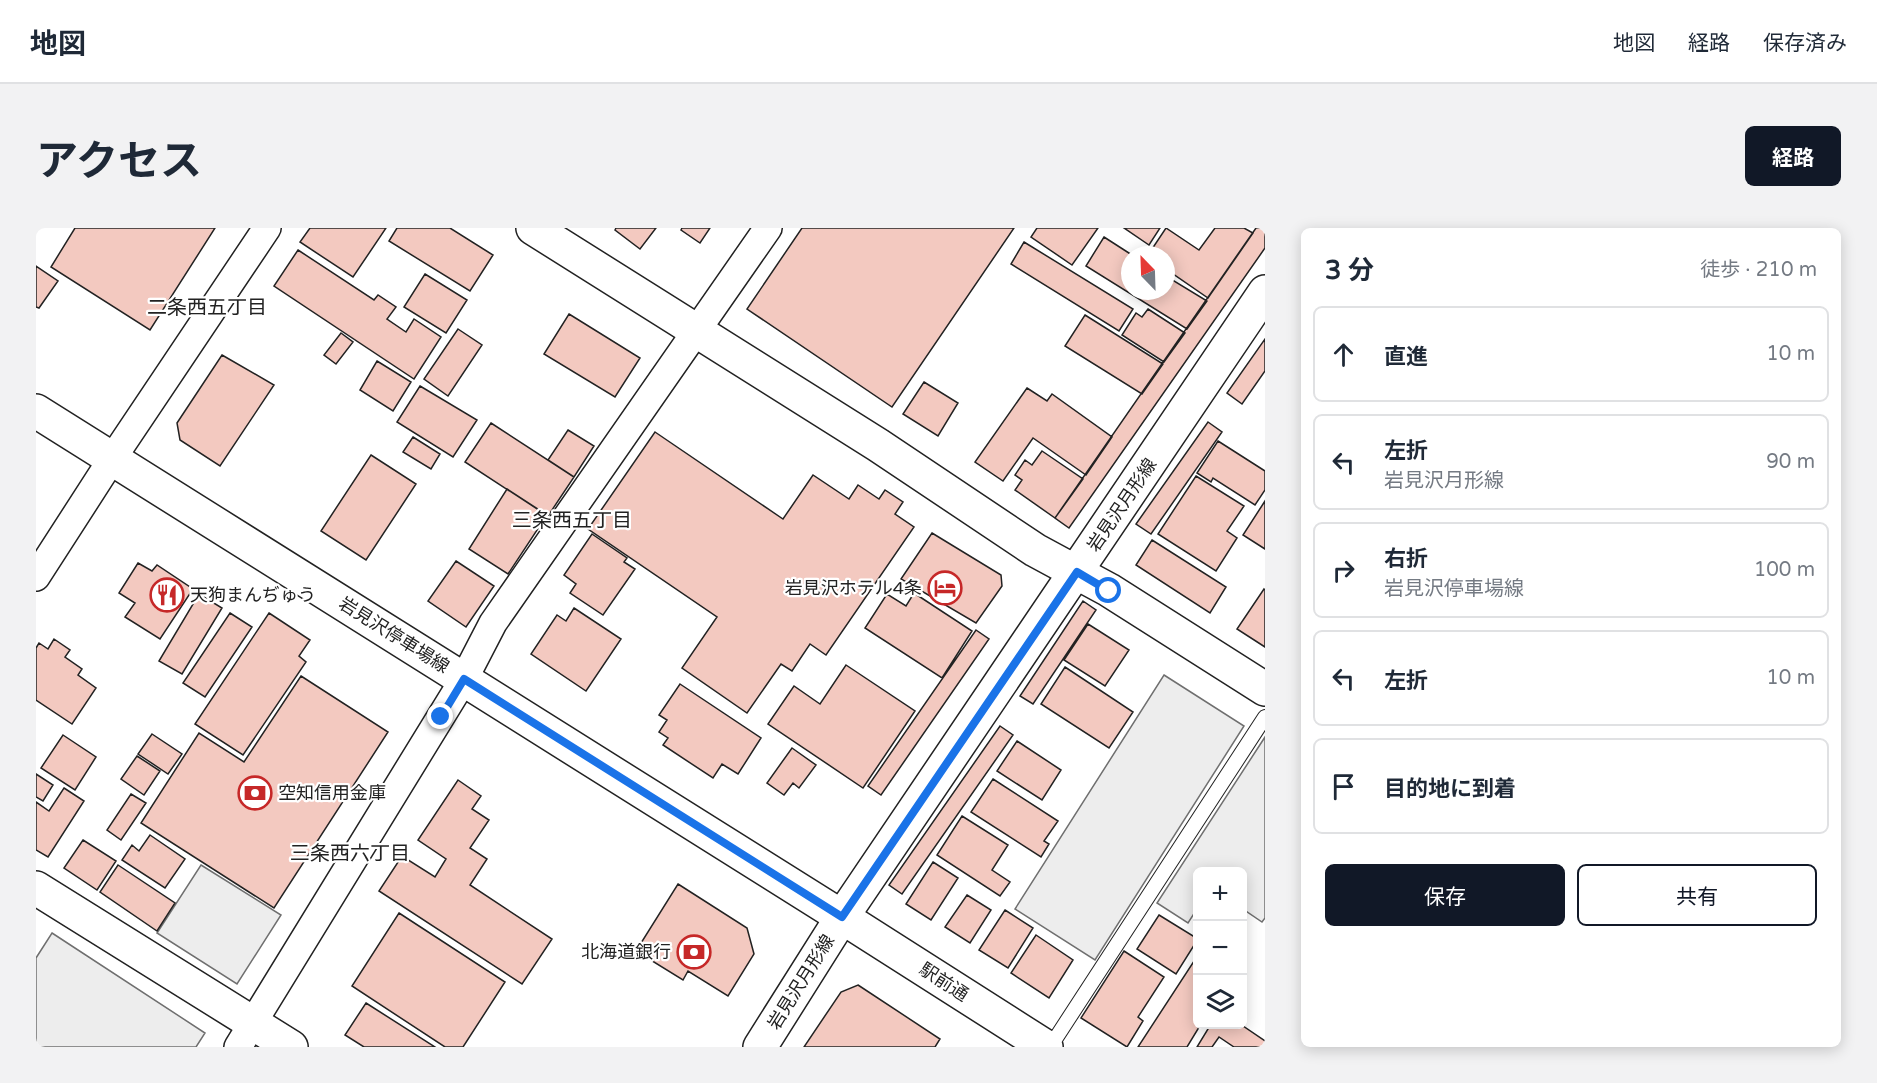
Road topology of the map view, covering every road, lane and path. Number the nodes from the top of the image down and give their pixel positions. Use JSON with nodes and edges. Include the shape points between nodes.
{"nodes":[{"id":1,"x":267,"y":228,"type":"edge"},
{"id":2,"x":533,"y":228,"type":"edge"},
{"id":3,"x":768,"y":228,"type":"edge"},
{"id":4,"x":1265,"y":292,"type":"edge"},
{"id":5,"x":697,"y":330,"type":"junction"},
{"id":6,"x":36,"y":411,"type":"edge"},
{"id":7,"x":112,"y":459,"type":"junction"},
{"id":8,"x":1077,"y":572,"type":"junction"},
{"id":9,"x":36,"y":577,"type":"edge"},
{"id":10,"x":464,"y":679,"type":"junction"},
{"id":11,"x":1265,"y":689,"type":"edge"},
{"id":12,"x":1265,"y":717,"type":"edge"},
{"id":13,"x":36,"y":888,"type":"edge"},
{"id":14,"x":842,"y":917,"type":"junction"},
{"id":15,"x":246,"y":1035,"type":"edge"},
{"id":16,"x":291,"y":1047,"type":"edge"},
{"id":17,"x":759,"y":1047,"type":"edge"},
{"id":18,"x":1048,"y":1047,"type":"edge"}],
"edges":[{"from":1,"to":7,"type":"street"},
{"from":2,"to":5,"type":"main road"},
{"from":3,"to":5,"type":"street"},
{"from":4,"to":8,"type":"main road","name":"岩見沢月形線"},
{"from":5,"to":8,"type":"main road","via":[[1035,550]]},
{"from":5,"to":10,"type":"street","via":[[494,623]]},
{"from":6,"to":7,"type":"main road","name":"岩見沢停車場線"},
{"from":7,"to":9,"type":"street"},
{"from":7,"to":10,"type":"main road","name":"岩見沢停車場線"},
{"from":8,"to":11,"type":"main road"},
{"from":8,"to":14,"type":"main road","name":"岩見沢月形線"},
{"from":10,"to":14,"type":"main road","name":"岩見沢停車場線"},
{"from":10,"to":15,"type":"street"},
{"from":12,"to":18,"type":"lane"},
{"from":13,"to":15,"type":"main road"},
{"from":14,"to":17,"type":"main road","name":"岩見沢月形線"},
{"from":14,"to":18,"type":"main road","name":"駅前通"},
{"from":15,"to":16,"type":"main road"}]}
